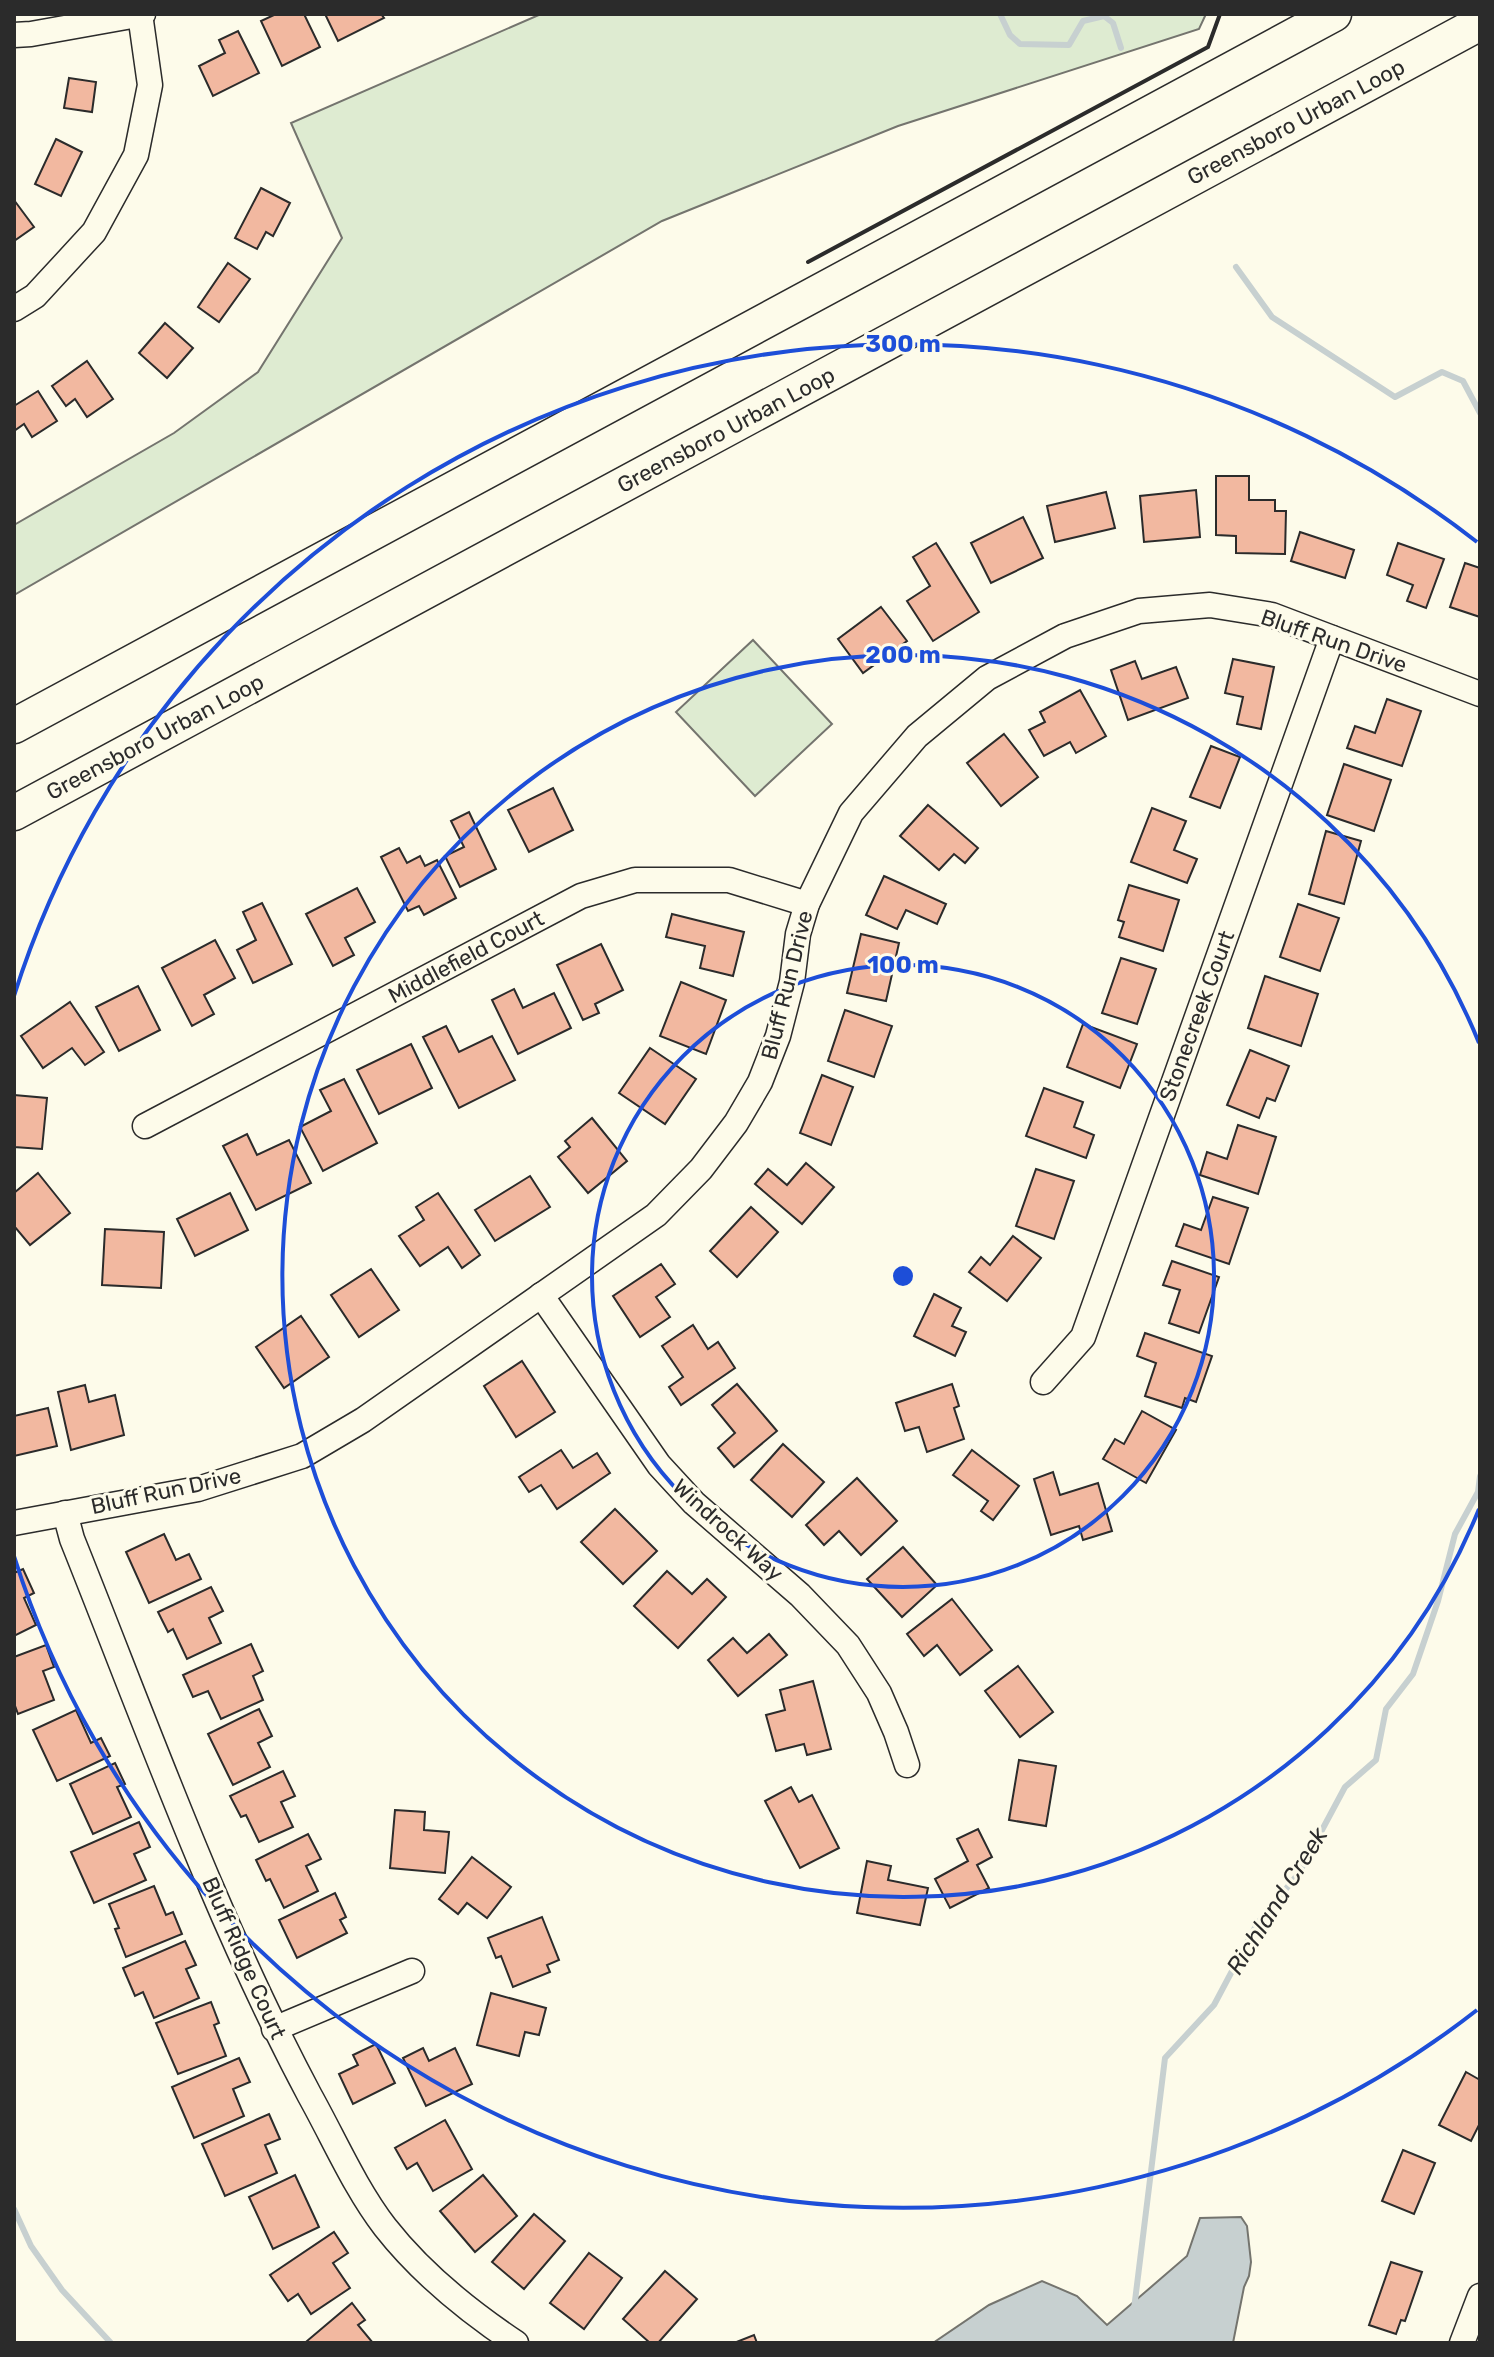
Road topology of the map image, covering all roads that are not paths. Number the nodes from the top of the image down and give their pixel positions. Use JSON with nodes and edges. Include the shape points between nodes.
{"nodes":[{"id":1,"x":141,"y":14,"type":"edge"},
{"id":2,"x":1334,"y":14,"type":"edge"},
{"id":3,"x":1480,"y":23,"type":"edge"},
{"id":4,"x":14,"y":35,"type":"edge"},
{"id":5,"x":14,"y":309,"type":"edge"},
{"id":6,"x":1332,"y":638,"type":"junction"},
{"id":7,"x":1480,"y":694,"type":"edge"},
{"id":8,"x":14,"y":726,"type":"edge"},
{"id":9,"x":14,"y":813,"type":"edge"},
{"id":10,"x":807,"y":904,"type":"junction"},
{"id":11,"x":145,"y":1126,"type":"dead end"},
{"id":12,"x":541,"y":1295,"type":"junction"},
{"id":13,"x":1043,"y":1382,"type":"dead end"},
{"id":14,"x":65,"y":1513,"type":"junction"},
{"id":15,"x":14,"y":1523,"type":"edge"},
{"id":16,"x":907,"y":1765,"type":"dead end"},
{"id":17,"x":412,"y":1971,"type":"dead end"},
{"id":18,"x":274,"y":2029,"type":"junction"},
{"id":19,"x":1480,"y":2296,"type":"edge"},
{"id":20,"x":516,"y":2343,"type":"edge"},
{"id":21,"x":1462,"y":2343,"type":"edge"}],
"edges":[{"from":1,"to":4,"type":"street"},
{"from":1,"to":5,"type":"street","via":[[150,85],[136,155],[94,232],[35,296]]},
{"from":2,"to":8,"type":"highway"},
{"from":3,"to":9,"type":"highway","name":"Greensboro Urban Loop"},
{"from":6,"to":7,"type":"street","name":"Bluff Run Drive"},
{"from":6,"to":10,"type":"street","name":"Bluff Run Drive","via":[[1272,615],[1210,605],[1139,611],[1065,636],[987,678],[917,736],[851,813]]},
{"from":6,"to":13,"type":"street","name":"Stonecreek Court","via":[[1083,1337]]},
{"from":10,"to":11,"type":"street","name":"Middlefield Court","via":[[729,880],[635,880],[581,896]]},
{"from":10,"to":12,"type":"street","name":"Bluff Run Drive","via":[[778,1036],[736,1123],[656,1215]]},
{"from":12,"to":14,"type":"street","name":"Bluff Run Drive","via":[[363,1420],[302,1456],[198,1489]]},
{"from":12,"to":16,"type":"street","name":"Windrock Way","via":[[659,1465],[848,1645],[879,1693]]},
{"from":14,"to":15,"type":"street","name":"Bluff Run Drive"},
{"from":14,"to":18,"type":"street","name":"Bluff Ridge Court","via":[[201,1862]]},
{"from":17,"to":18,"type":"street"},
{"from":18,"to":20,"type":"street","name":"Bluff Ridge Court","via":[[385,2226],[420,2267]]},
{"from":19,"to":21,"type":"street"}]}
